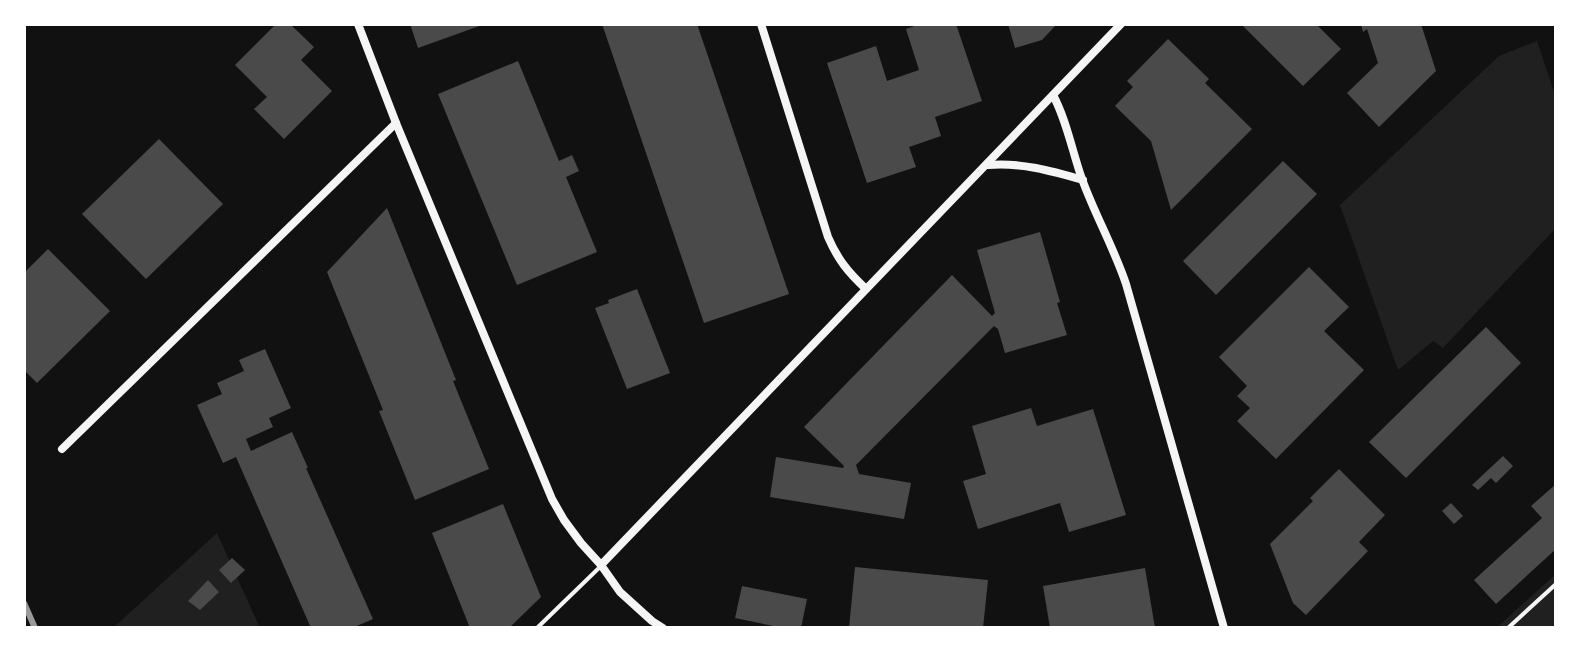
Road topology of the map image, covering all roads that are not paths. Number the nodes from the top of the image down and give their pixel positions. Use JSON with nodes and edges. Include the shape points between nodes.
{"nodes":[{"id":1,"x":358,"y":24,"type":"edge"},
{"id":2,"x":761,"y":24,"type":"edge"},
{"id":3,"x":1121,"y":24,"type":"edge"},
{"id":4,"x":1053,"y":95,"type":"junction"},
{"id":5,"x":396,"y":123,"type":"junction"},
{"id":6,"x":987,"y":165,"type":"junction"},
{"id":7,"x":1083,"y":180,"type":"junction"},
{"id":8,"x":866,"y":289,"type":"junction"},
{"id":9,"x":62,"y":449,"type":"dead end"},
{"id":10,"x":601,"y":565,"type":"junction"},
{"id":11,"x":537,"y":628,"type":"edge"},
{"id":12,"x":663,"y":628,"type":"edge"},
{"id":13,"x":1224,"y":628,"type":"edge"}],
"edges":[{"from":1,"to":5,"type":"street"},
{"from":2,"to":8,"type":"street","via":[[828,237],[837,257]]},
{"from":3,"to":4,"type":"street"},
{"from":4,"to":6,"type":"street"},
{"from":4,"to":7,"type":"street"},
{"from":5,"to":9,"type":"street"},
{"from":5,"to":10,"type":"street","via":[[552,499]]},
{"from":6,"to":7,"type":"street","via":[[1022,166]]},
{"from":6,"to":8,"type":"street"},
{"from":7,"to":13,"type":"street","via":[[1126,284]]},
{"from":8,"to":10,"type":"street"},
{"from":10,"to":11,"type":"lane"},
{"from":10,"to":12,"type":"street","via":[[620,592]]}]}
